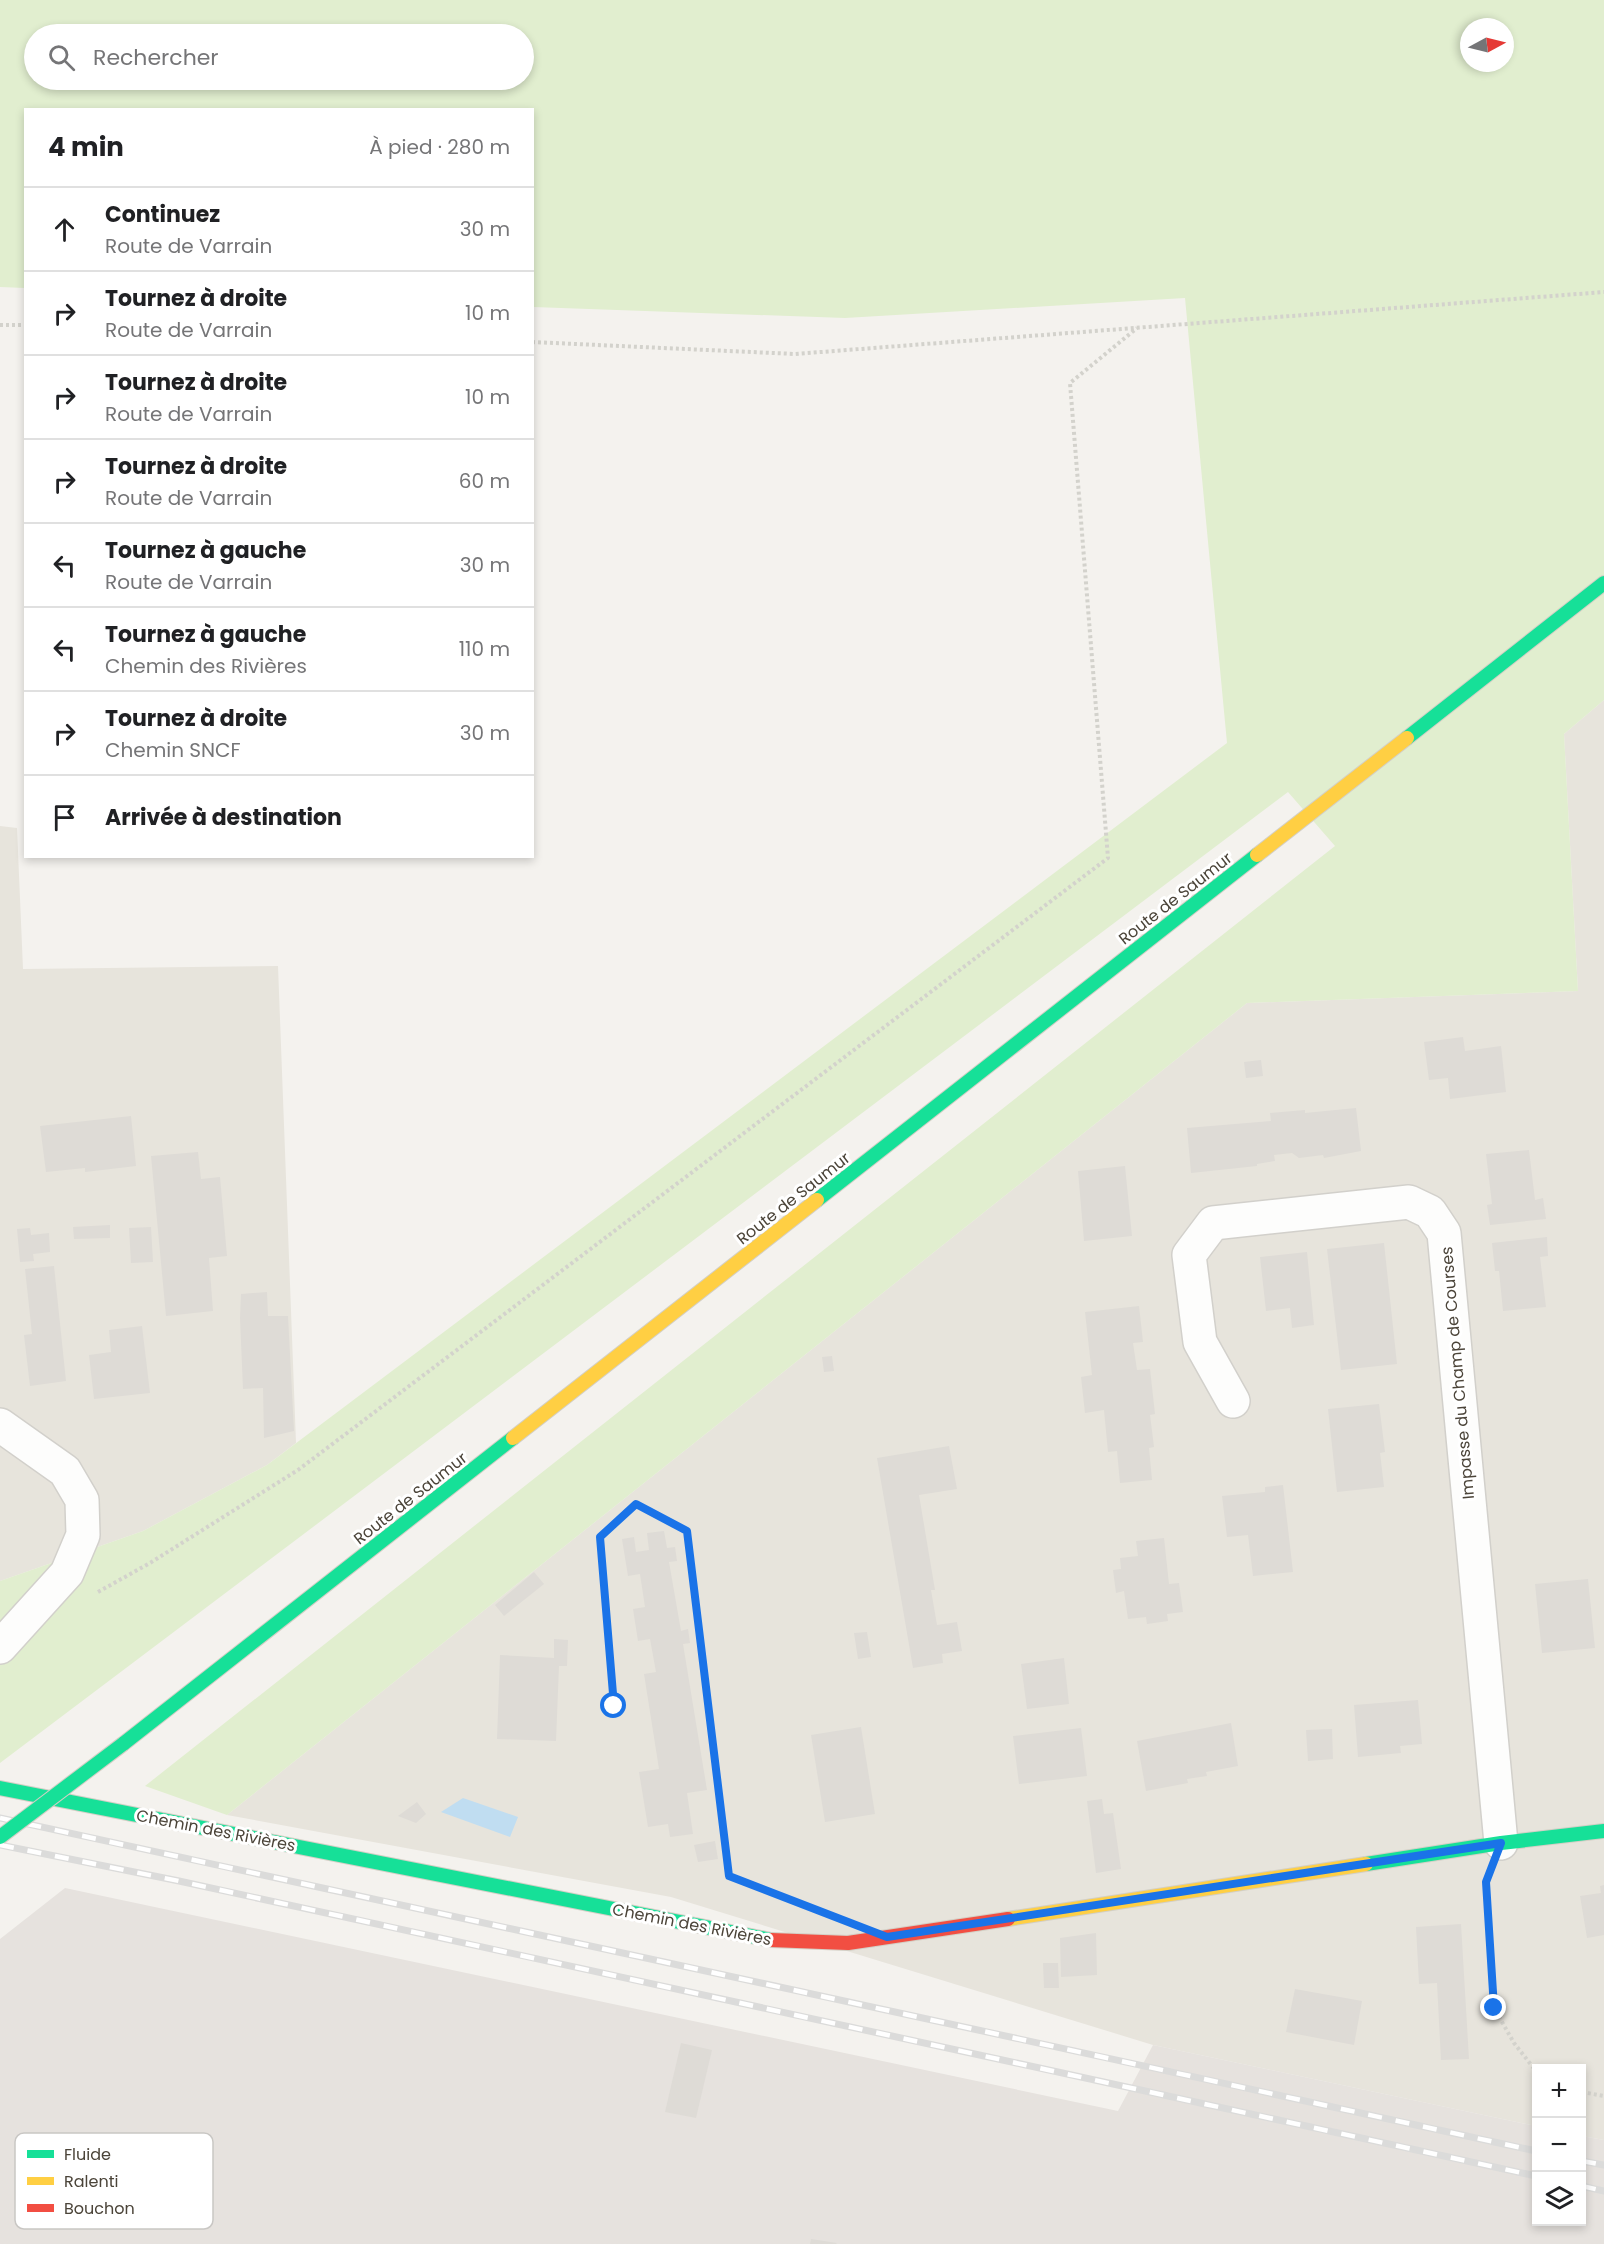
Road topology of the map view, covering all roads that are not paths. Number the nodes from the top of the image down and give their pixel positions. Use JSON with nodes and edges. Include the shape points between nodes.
{"nodes":[{"id":1,"x":1604,"y":583,"type":"edge"},
{"id":2,"x":1233,"y":1401,"type":"dead end"},
{"id":3,"x":0,"y":1425,"type":"edge"},
{"id":4,"x":0,"y":1647,"type":"edge"},
{"id":5,"x":0,"y":1788,"type":"edge"},
{"id":6,"x":1604,"y":1831,"type":"edge"},
{"id":7,"x":0,"y":1837,"type":"edge"},
{"id":8,"x":1501,"y":1843,"type":"junction"}],
"edges":[{"from":1,"to":7,"type":"main road","name":"Route de Saumur","bridge":true},
{"from":2,"to":8,"type":"street","name":"Impasse du Champ de Courses","via":[[1200,1342],[1190,1255],[1213,1223],[1409,1202],[1430,1212],[1444,1233]]},
{"from":3,"to":4,"type":"street","via":[[65,1471],[81,1500],[82,1535],[66,1574]]},
{"from":5,"to":8,"type":"main road","name":"Chemin des Rivières","via":[[769,1940],[848,1943]]},
{"from":6,"to":8,"type":"main road","name":"Chemin des Rivières"}]}
